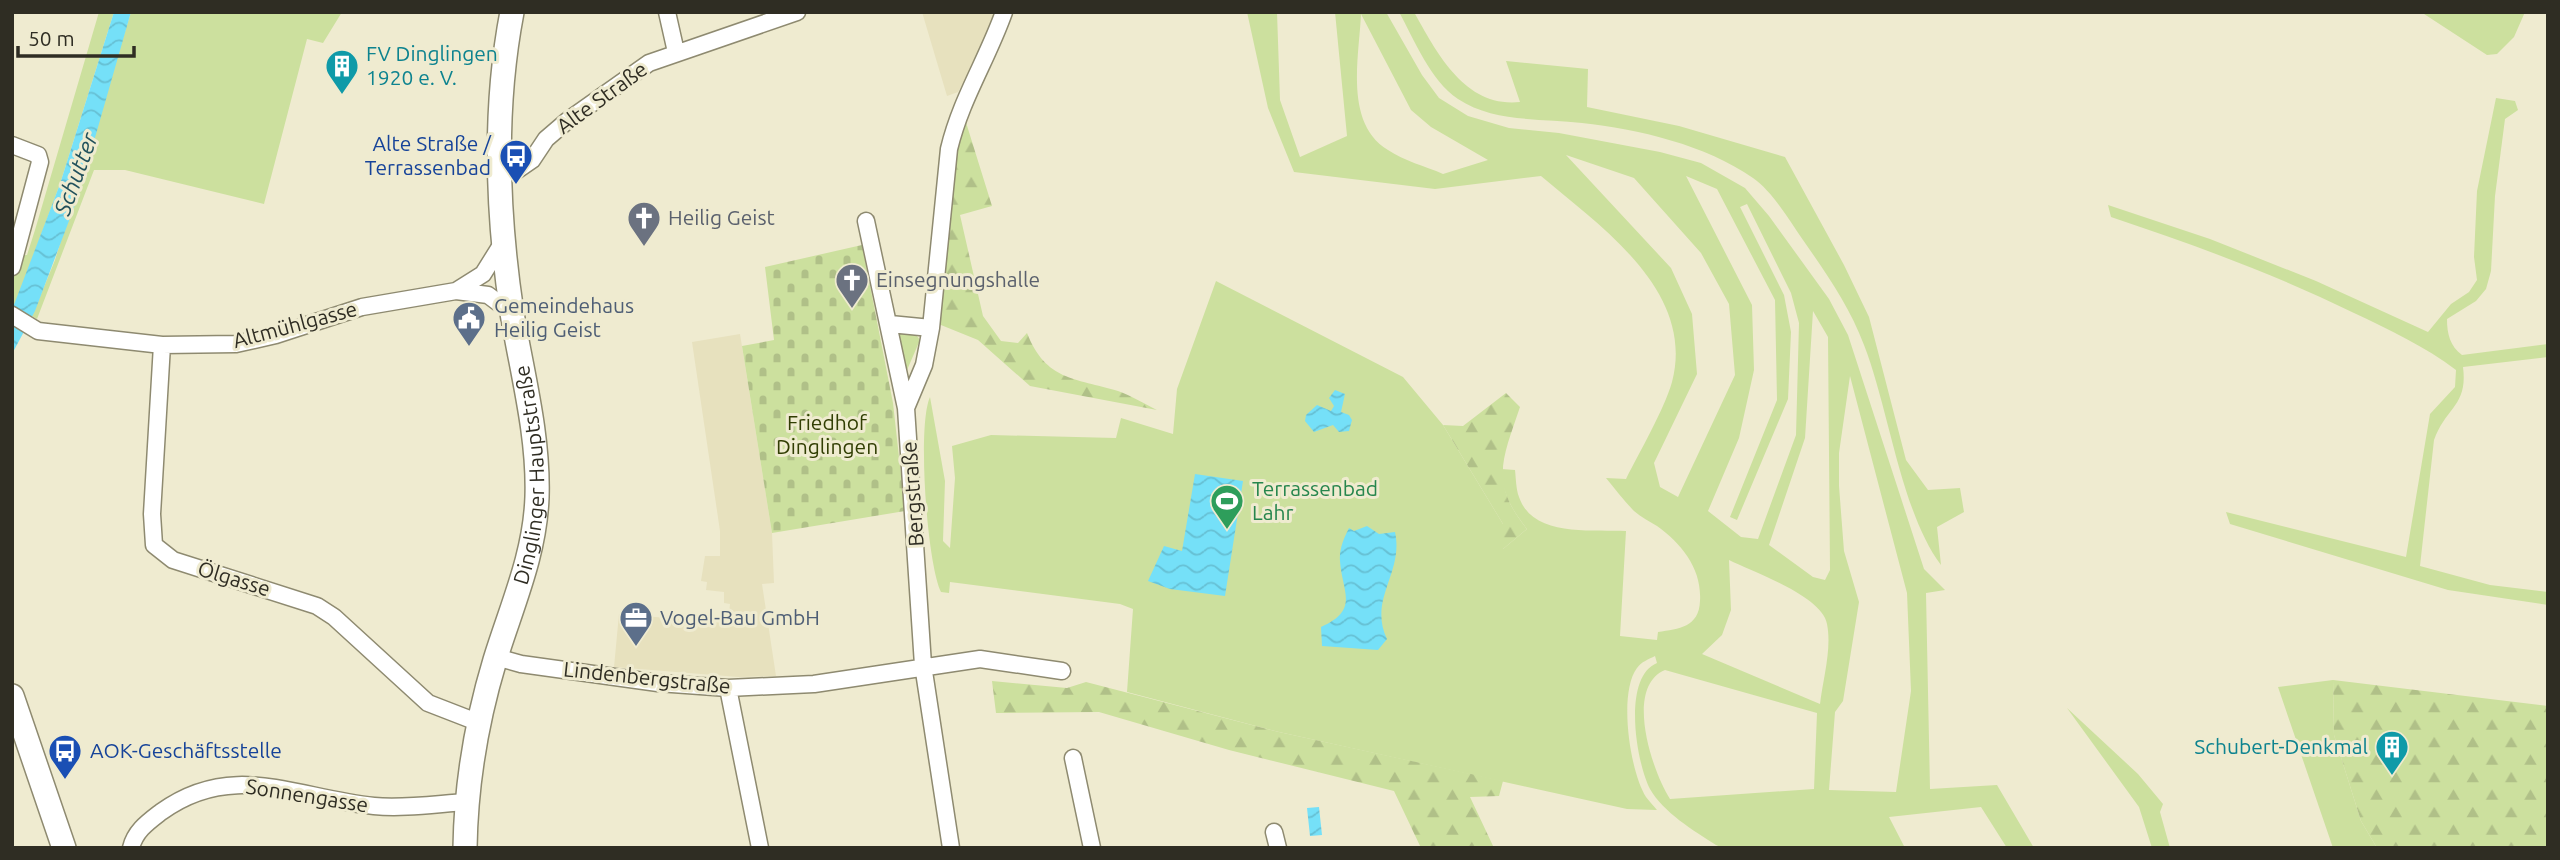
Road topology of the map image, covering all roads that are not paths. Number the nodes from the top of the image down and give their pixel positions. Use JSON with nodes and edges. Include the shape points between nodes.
{"nodes":[{"id":1,"x":512,"y":12,"type":"edge"},
{"id":2,"x":667,"y":12,"type":"edge"},
{"id":3,"x":797,"y":12,"type":"edge"},
{"id":4,"x":1004,"y":12,"type":"edge"},
{"id":5,"x":676,"y":52,"type":"junction"},
{"id":6,"x":12,"y":145,"type":"edge"},
{"id":7,"x":501,"y":174,"type":"junction"},
{"id":8,"x":866,"y":221,"type":"dead end"},
{"id":9,"x":503,"y":242,"type":"junction"},
{"id":10,"x":12,"y":267,"type":"edge"},
{"id":11,"x":456,"y":291,"type":"junction"},
{"id":12,"x":512,"y":313,"type":"junction"},
{"id":13,"x":12,"y":315,"type":"edge"},
{"id":14,"x":890,"y":324,"type":"junction"},
{"id":15,"x":931,"y":328,"type":"junction"},
{"id":16,"x":162,"y":345,"type":"junction"},
{"id":17,"x":906,"y":408,"type":"junction"},
{"id":18,"x":496,"y":657,"type":"junction"},
{"id":19,"x":923,"y":665,"type":"junction"},
{"id":20,"x":1062,"y":671,"type":"dead end"},
{"id":21,"x":728,"y":688,"type":"junction"},
{"id":22,"x":12,"y":696,"type":"edge"},
{"id":23,"x":477,"y":722,"type":"junction"},
{"id":24,"x":1073,"y":758,"type":"dead end"},
{"id":25,"x":466,"y":802,"type":"junction"},
{"id":26,"x":64,"y":848,"type":"edge"},
{"id":27,"x":131,"y":848,"type":"edge"},
{"id":28,"x":465,"y":848,"type":"edge"},
{"id":29,"x":760,"y":848,"type":"edge"},
{"id":30,"x":951,"y":848,"type":"edge"},
{"id":31,"x":1092,"y":848,"type":"edge"}],
"edges":[{"from":1,"to":7,"type":"street","name":"Dinglinger Hauptstraße","via":[[499,108]]},
{"from":2,"to":5,"type":"street"},
{"from":3,"to":5,"type":"street","name":"Alte Straße"},
{"from":4,"to":15,"type":"street","via":[[956,121]]},
{"from":5,"to":7,"type":"street","name":"Alte Straße","via":[[628,76],[546,139],[532,160]]},
{"from":6,"to":10,"type":"street","via":[[38,155],[40,162]]},
{"from":7,"to":9,"type":"street","name":"Dinglinger Hauptstraße"},
{"from":8,"to":14,"type":"street","name":"Bergstraße"},
{"from":9,"to":11,"type":"street","name":"Altmühlgasse","via":[[483,274]]},
{"from":9,"to":12,"type":"street","name":"Dinglinger Hauptstraße"},
{"from":11,"to":12,"type":"street","name":"Altmühlgasse","via":[[488,295]]},
{"from":11,"to":16,"type":"street","name":"Altmühlgasse","via":[[362,307],[236,344]]},
{"from":12,"to":18,"type":"street","name":"Dinglinger Hauptstraße","via":[[536,458],[537,497],[525,575]]},
{"from":13,"to":16,"type":"street","name":"Altmühlgasse","via":[[38,331]]},
{"from":14,"to":15,"type":"street"},
{"from":14,"to":17,"type":"street","name":"Bergstraße"},
{"from":15,"to":17,"type":"street","via":[[924,365]]},
{"from":16,"to":23,"type":"street","name":"Ölgasse","via":[[154,545],[173,561],[317,606],[429,703]]},
{"from":17,"to":19,"type":"street","name":"Bergstraße"},
{"from":18,"to":21,"type":"street","name":"Lindenbergstraße","via":[[658,683]]},
{"from":18,"to":23,"type":"street","name":"Dinglinger Hauptstraße"},
{"from":19,"to":20,"type":"street","via":[[980,659]]},
{"from":19,"to":21,"type":"street","name":"Lindenbergstraße","via":[[814,684]]},
{"from":19,"to":30,"type":"street","name":"Bergstraße"},
{"from":21,"to":29,"type":"street"},
{"from":22,"to":26,"type":"street"},
{"from":23,"to":25,"type":"street","name":"Dinglinger Hauptstraße"},
{"from":24,"to":31,"type":"street"},
{"from":25,"to":27,"type":"street","name":"Sonnengasse","via":[[377,807],[256,785],[215,785],[188,794],[144,824]]},
{"from":25,"to":28,"type":"street","name":"Dinglinger Hauptstraße"}]}
